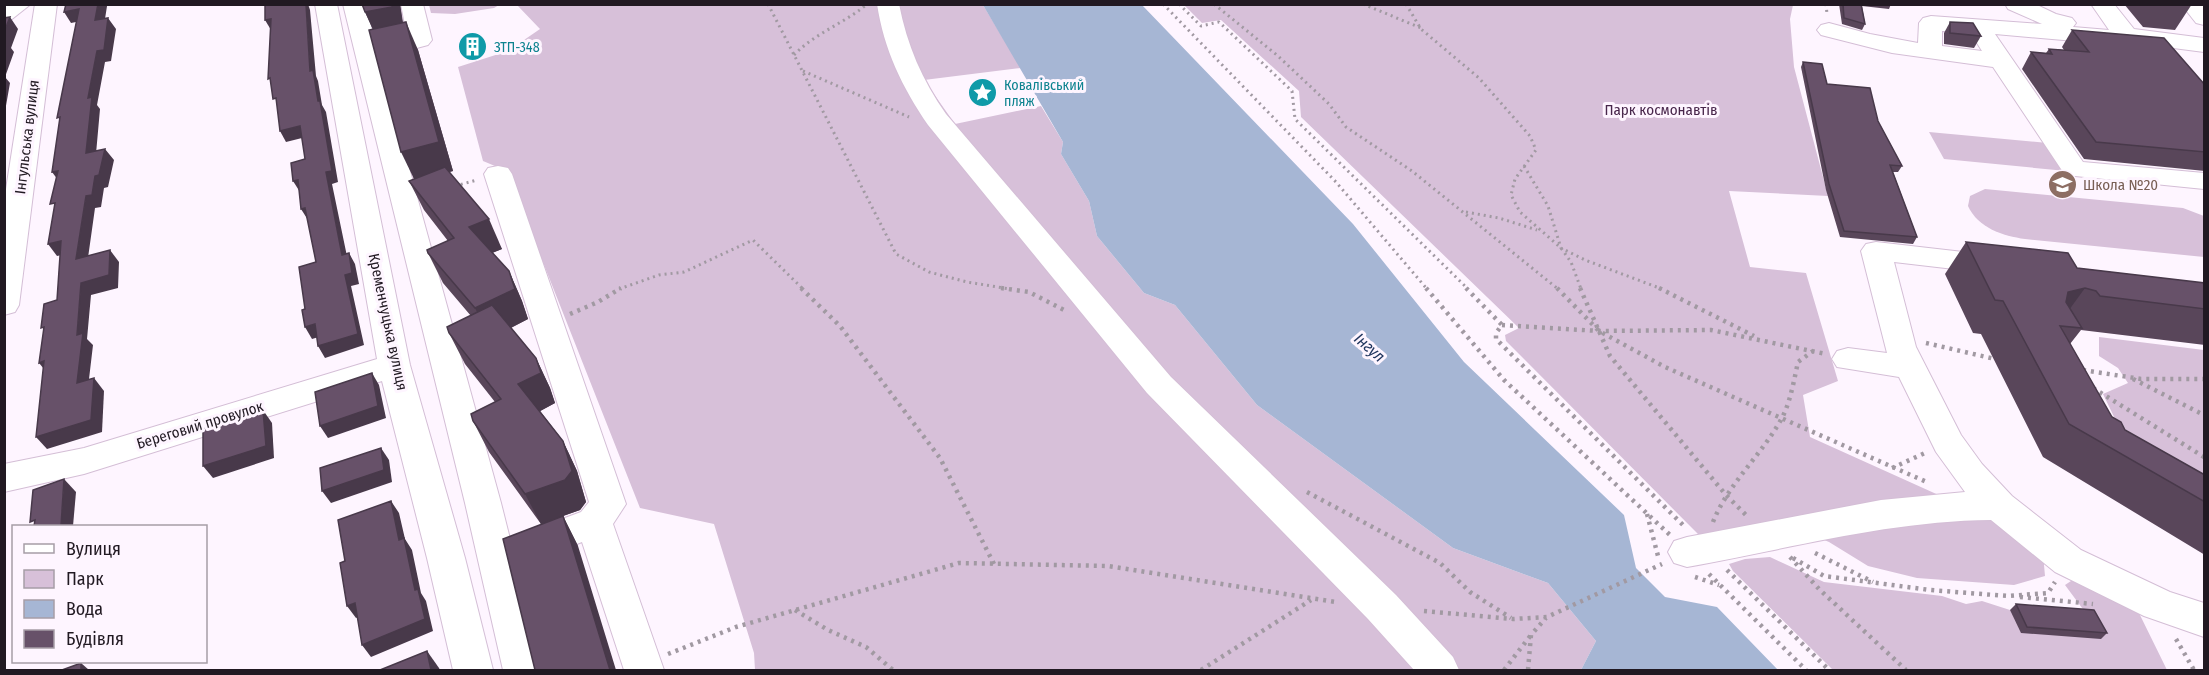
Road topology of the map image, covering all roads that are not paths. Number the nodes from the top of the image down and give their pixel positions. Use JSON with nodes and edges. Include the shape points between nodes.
{"nodes":[{"id":1,"x":20,"y":4,"type":"edge"},
{"id":2,"x":46,"y":4,"type":"edge"},
{"id":3,"x":326,"y":4,"type":"edge"},
{"id":4,"x":354,"y":4,"type":"edge"},
{"id":5,"x":412,"y":4,"type":"edge"},
{"id":6,"x":888,"y":4,"type":"edge"},
{"id":7,"x":2102,"y":4,"type":"edge"},
{"id":8,"x":2192,"y":4,"type":"edge"},
{"id":9,"x":2025,"y":7,"type":"edge"},
{"id":10,"x":4,"y":14,"type":"edge"},
{"id":11,"x":2205,"y":18,"type":"edge"},
{"id":12,"x":1977,"y":26,"type":"junction"},
{"id":13,"x":1829,"y":30,"type":"dead end"},
{"id":14,"x":2127,"y":35,"type":"junction"},
{"id":15,"x":2205,"y":45,"type":"edge"},
{"id":16,"x":1930,"y":50,"type":"junction"},
{"id":17,"x":366,"y":53,"type":"junction"},
{"id":18,"x":1999,"y":60,"type":"junction"},
{"id":19,"x":498,"y":174,"type":"dead end"},
{"id":20,"x":2205,"y":181,"type":"edge"},
{"id":21,"x":2020,"y":266,"type":"edge"},
{"id":22,"x":5,"y":295,"type":"edge"},
{"id":23,"x":1848,"y":359,"type":"road end"},
{"id":24,"x":394,"y":364,"type":"junction"},
{"id":25,"x":1910,"y":367,"type":"junction"},
{"id":26,"x":4,"y":478,"type":"edge"},
{"id":27,"x":1999,"y":506,"type":"junction"},
{"id":28,"x":594,"y":522,"type":"junction"},
{"id":29,"x":1697,"y":551,"type":"road end"},
{"id":30,"x":497,"y":559,"type":"junction"},
{"id":31,"x":2205,"y":620,"type":"edge"},
{"id":32,"x":643,"y":668,"type":"edge"},
{"id":33,"x":473,"y":670,"type":"edge"},
{"id":34,"x":523,"y":670,"type":"edge"},
{"id":35,"x":1439,"y":670,"type":"edge"}],
"edges":[{"from":1,"to":10,"type":"street"},
{"from":2,"to":22,"type":"street","name":"Інгульська вулиця"},
{"from":3,"to":24,"type":"street","name":"Кременчуцька вулиця"},
{"from":4,"to":17,"type":"street"},
{"from":5,"to":17,"type":"street","via":[[420,40]]},
{"from":6,"to":35,"type":"street","via":[[895,41],[921,98],[948,134],[1159,385],[1382,607]]},
{"from":7,"to":14,"type":"street"},
{"from":8,"to":11,"type":"street"},
{"from":9,"to":14,"type":"street","via":[[2048,19]]},
{"from":12,"to":14,"type":"street","via":[[2109,37]]},
{"from":12,"to":16,"type":"street","via":[[1931,23]]},
{"from":12,"to":18,"type":"street"},
{"from":13,"to":16,"type":"street"},
{"from":14,"to":15,"type":"street"},
{"from":16,"to":18,"type":"street"},
{"from":17,"to":30,"type":"street"},
{"from":18,"to":20,"type":"street","via":[[2074,169]]},
{"from":19,"to":28,"type":"street","via":[[608,504]]},
{"from":21,"to":25,"type":"street","via":[[1876,251],[1895,336]]},
{"from":23,"to":25,"type":"street"},
{"from":24,"to":26,"type":"street","name":"Береговий провулок","via":[[84,461]]},
{"from":24,"to":33,"type":"street","name":"Кременчуцька вулиця"},
{"from":25,"to":27,"type":"street","via":[[1948,443]]},
{"from":27,"to":29,"type":"street","via":[[1925,507],[1844,520],[1778,546]]},
{"from":27,"to":31,"type":"street","via":[[2068,561],[2158,604]]},
{"from":28,"to":30,"type":"street"},
{"from":28,"to":32,"type":"street"},
{"from":30,"to":34,"type":"street"}]}
